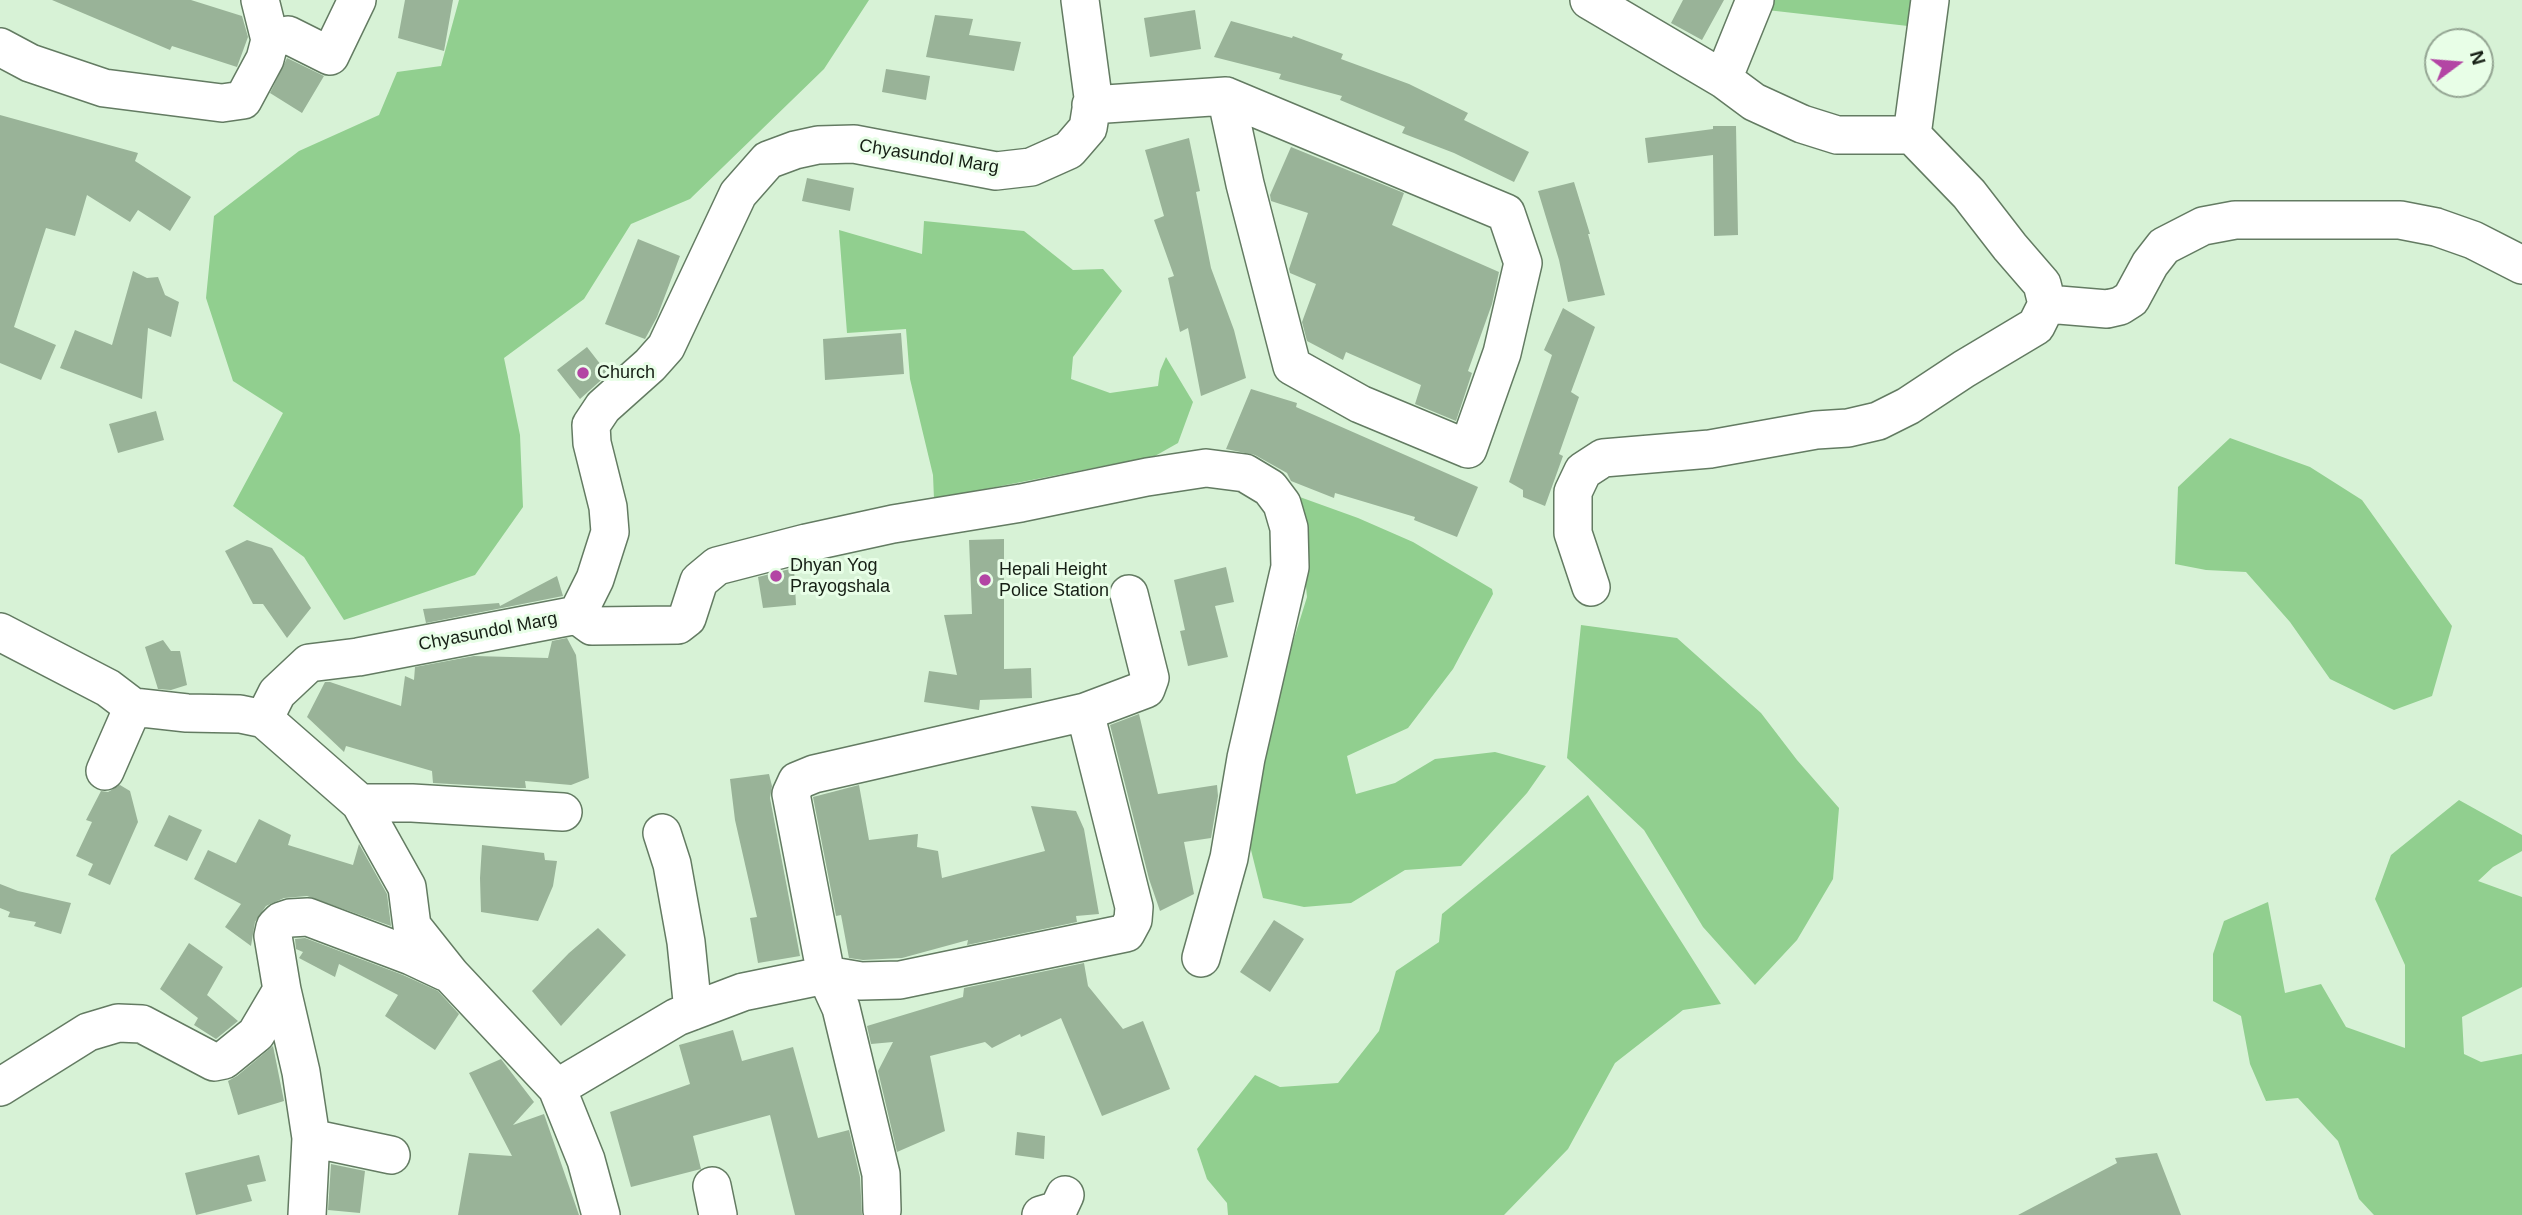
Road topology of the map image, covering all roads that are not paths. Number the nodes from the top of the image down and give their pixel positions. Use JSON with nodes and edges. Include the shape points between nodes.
{"nodes":[{"id":1,"x":260,"y":0,"type":"edge"},
{"id":2,"x":356,"y":0,"type":"edge"},
{"id":3,"x":1080,"y":0,"type":"edge"},
{"id":4,"x":1588,"y":0,"type":"edge"},
{"id":5,"x":1755,"y":0,"type":"edge"},
{"id":6,"x":1930,"y":0,"type":"edge"},
{"id":7,"x":270,"y":40,"type":"junction"},
{"id":8,"x":0,"y":47,"type":"edge"},
{"id":9,"x":1723,"y":79,"type":"junction"},
{"id":10,"x":1226,"y":96,"type":"junction"},
{"id":11,"x":1091,"y":105,"type":"junction"},
{"id":12,"x":1912,"y":135,"type":"junction"},
{"id":13,"x":2522,"y":265,"type":"edge"},
{"id":14,"x":2047,"y":304,"type":"junction"},
{"id":15,"x":1591,"y":587,"type":"dead end"},
{"id":16,"x":1129,"y":594,"type":"dead end"},
{"id":17,"x":577,"y":615,"type":"junction"},
{"id":18,"x":0,"y":632,"type":"edge"},
{"id":19,"x":133,"y":708,"type":"junction"},
{"id":20,"x":1085,"y":712,"type":"junction"},
{"id":21,"x":264,"y":719,"type":"junction"},
{"id":22,"x":105,"y":771,"type":"dead end"},
{"id":23,"x":360,"y":803,"type":"junction"},
{"id":24,"x":563,"y":812,"type":"dead end"},
{"id":25,"x":662,"y":832,"type":"dead end"},
{"id":26,"x":1201,"y":958,"type":"dead end"},
{"id":27,"x":451,"y":975,"type":"junction"},
{"id":28,"x":826,"y":975,"type":"junction"},
{"id":29,"x":282,"y":990,"type":"junction"},
{"id":30,"x":693,"y":1011,"type":"junction"},
{"id":31,"x":0,"y":1087,"type":"edge"},
{"id":32,"x":557,"y":1088,"type":"junction"},
{"id":33,"x":310,"y":1138,"type":"junction"},
{"id":34,"x":391,"y":1155,"type":"dead end"},
{"id":35,"x":882,"y":1210,"type":"dead end"},
{"id":36,"x":307,"y":1215,"type":"edge"},
{"id":37,"x":601,"y":1215,"type":"edge"}],
"edges":[{"from":1,"to":7,"type":"street"},
{"from":2,"to":7,"type":"street","via":[[330,56],[288,35]]},
{"from":3,"to":11,"type":"street","name":"Chyasundol Marg"},
{"from":4,"to":9,"type":"street"},
{"from":5,"to":9,"type":"street"},
{"from":6,"to":12,"type":"street"},
{"from":7,"to":8,"type":"street","via":[[243,100],[222,103],[104,88],[30,63]]},
{"from":9,"to":12,"type":"street","via":[[1754,102],[1837,135]]},
{"from":10,"to":10,"type":"street","via":[[1506,213],[1523,263],[1502,353],[1468,449],[1360,404],[1292,366]]},
{"from":10,"to":11,"type":"street"},
{"from":11,"to":17,"type":"street","name":"Chyasundol Marg","via":[[1088,128],[1069,150],[1031,167],[996,171],[854,144],[818,145],[768,160],[738,194],[666,347],[603,407],[592,425],[610,532],[605,555]]},
{"from":12,"to":14,"type":"street","via":[[1969,194],[2042,284]]},
{"from":13,"to":14,"type":"street","via":[[2473,240],[2400,220],[2235,220],[2203,226],[2164,246],[2131,299],[2120,306]]},
{"from":14,"to":15,"type":"street","via":[[2036,326],[1878,421],[1710,449],[1604,458],[1583,471],[1573,492],[1573,533]]},
{"from":16,"to":20,"type":"street","via":[[1150,678],[1146,689]]},
{"from":17,"to":21,"type":"street","name":"Chyasundol Marg","via":[[309,663],[277,693]]},
{"from":17,"to":26,"type":"street","via":[[592,626],[678,625],[687,618],[699,581],[717,566],[893,524],[1147,477],[1206,468],[1245,473],[1270,488],[1282,504],[1289,528],[1290,567],[1246,758],[1229,858]]},
{"from":18,"to":19,"type":"street","via":[[108,688]]},
{"from":19,"to":21,"type":"street"},
{"from":19,"to":22,"type":"street"},
{"from":20,"to":28,"type":"street","via":[[797,781],[792,794]]},
{"from":20,"to":28,"type":"street","via":[[1134,907],[1126,933],[900,980],[861,981]]},
{"from":21,"to":23,"type":"street"},
{"from":23,"to":24,"type":"street"},
{"from":23,"to":27,"type":"street","via":[[407,887],[412,926]]},
{"from":25,"to":30,"type":"street","via":[[679,903]]},
{"from":27,"to":29,"type":"street","via":[[299,916],[275,927]]},
{"from":27,"to":32,"type":"street"},
{"from":28,"to":30,"type":"street","via":[[743,992]]},
{"from":28,"to":35,"type":"street","via":[[841,1007],[881,1174]]},
{"from":29,"to":31,"type":"street","via":[[256,1034],[224,1060],[214,1062],[142,1024],[118,1023],[88,1032]]},
{"from":29,"to":33,"type":"street"},
{"from":30,"to":32,"type":"street"},
{"from":32,"to":37,"type":"street","via":[[586,1160]]},
{"from":33,"to":34,"type":"street"},
{"from":33,"to":36,"type":"street"}]}
